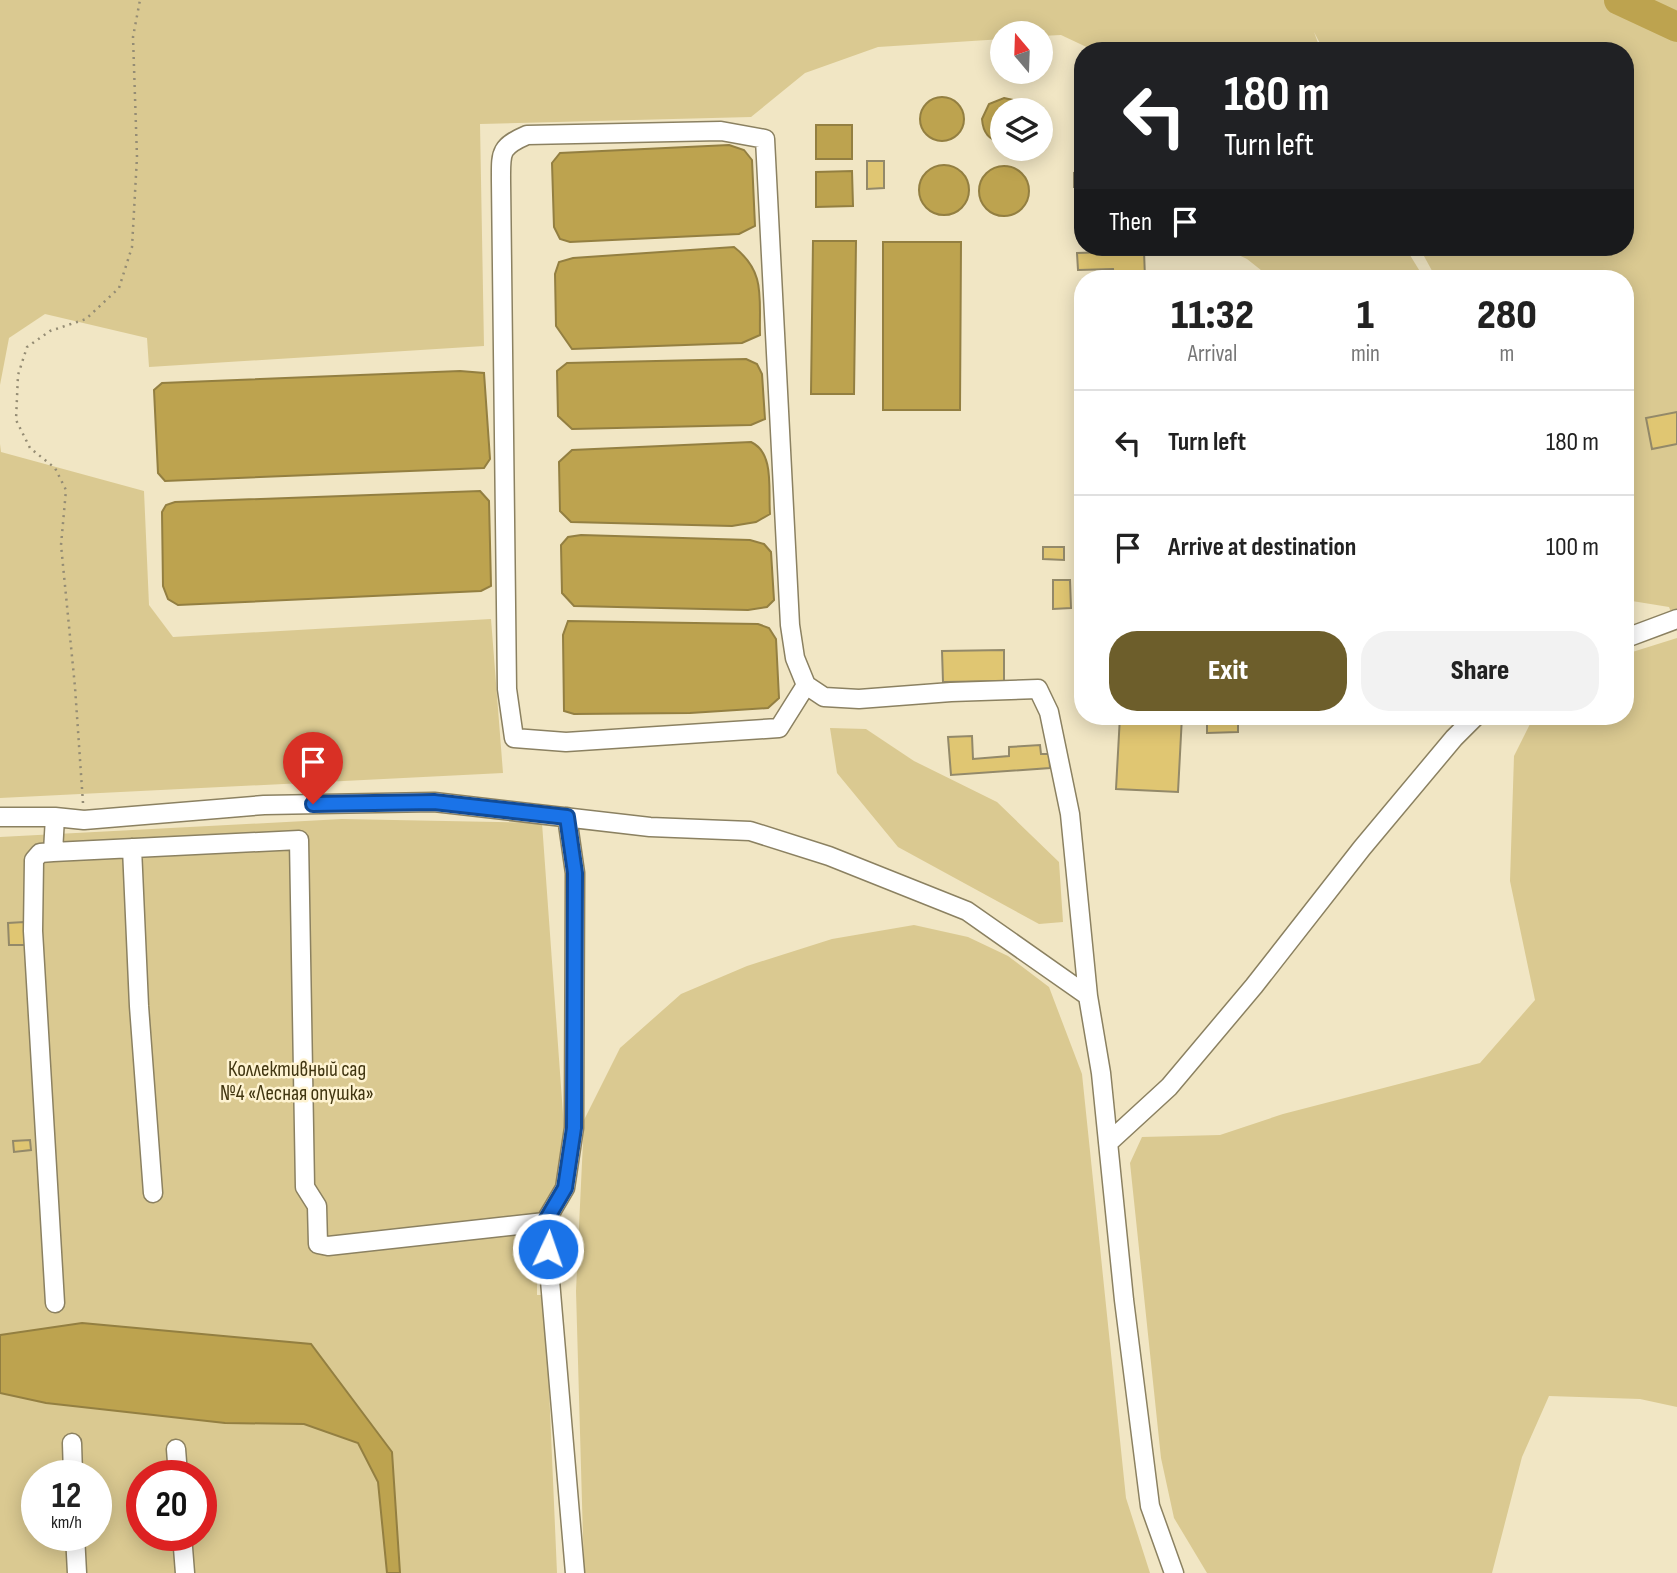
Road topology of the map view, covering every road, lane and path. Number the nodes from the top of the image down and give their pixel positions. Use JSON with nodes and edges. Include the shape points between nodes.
{"nodes":[{"id":1,"x":140,"y":0,"type":"edge"},
{"id":2,"x":1677,"y":619,"type":"edge"},
{"id":3,"x":1634,"y":635,"type":"edge"},
{"id":4,"x":806,"y":685,"type":"junction"},
{"id":5,"x":1467,"y":725,"type":"edge"},
{"id":6,"x":0,"y":817,"type":"edge"},
{"id":7,"x":55,"y":817,"type":"junction"},
{"id":8,"x":567,"y":817,"type":"junction"},
{"id":9,"x":84,"y":820,"type":"junction"},
{"id":10,"x":132,"y":848,"type":"junction"},
{"id":11,"x":53,"y":852,"type":"junction"},
{"id":12,"x":1088,"y":996,"type":"junction"},
{"id":13,"x":1108,"y":1143,"type":"junction"},
{"id":14,"x":153,"y":1193,"type":"dead end"},
{"id":15,"x":545,"y":1222,"type":"junction"},
{"id":16,"x":55,"y":1303,"type":"dead end"},
{"id":17,"x":72,"y":1443,"type":"dead end"},
{"id":18,"x":176,"y":1449,"type":"dead end"},
{"id":19,"x":73,"y":1460,"type":"edge"},
{"id":20,"x":177,"y":1460,"type":"edge"},
{"id":21,"x":76,"y":1551,"type":"edge"},
{"id":22,"x":183,"y":1551,"type":"edge"},
{"id":23,"x":77,"y":1573,"type":"edge"},
{"id":24,"x":185,"y":1573,"type":"edge"},
{"id":25,"x":575,"y":1573,"type":"edge"},
{"id":26,"x":1174,"y":1573,"type":"edge"}],
"edges":[{"from":1,"to":9,"type":"path","via":[[133,37],[135,196],[126,267],[119,288],[86,319],[50,331],[27,346],[18,375],[16,420],[30,448],[55,468],[66,490],[61,545]]},
{"from":2,"to":3,"type":"lane"},
{"from":4,"to":4,"type":"lane","via":[[795,659],[790,625],[765,139],[721,131],[527,135],[509,142],[501,156],[501,181],[507,689],[514,738],[566,742],[779,728]]},
{"from":4,"to":12,"type":"lane","via":[[824,697],[859,699],[1038,689],[1049,712],[1070,814]]},
{"from":5,"to":13,"type":"lane","via":[[1169,1087]]},
{"from":6,"to":7,"type":"lane"},
{"from":7,"to":9,"type":"lane"},
{"from":7,"to":11,"type":"lane"},
{"from":8,"to":9,"type":"lane","via":[[434,802],[264,805]]},
{"from":8,"to":12,"type":"lane","via":[[650,827],[750,831],[830,856],[967,911]]},
{"from":8,"to":15,"type":"lane","via":[[575,873],[574,1128],[565,1188]]},
{"from":10,"to":11,"type":"lane"},
{"from":10,"to":14,"type":"lane"},
{"from":10,"to":15,"type":"lane","via":[[299,840],[305,1187],[317,1206],[318,1244]]},
{"from":11,"to":16,"type":"lane","via":[[40,853],[34,860],[33,931]]},
{"from":12,"to":13,"type":"lane"},
{"from":13,"to":26,"type":"lane","via":[[1150,1506]]},
{"from":15,"to":25,"type":"lane"},
{"from":17,"to":19,"type":"lane"},
{"from":18,"to":20,"type":"lane"},
{"from":21,"to":23,"type":"lane"},
{"from":22,"to":24,"type":"lane"}]}
